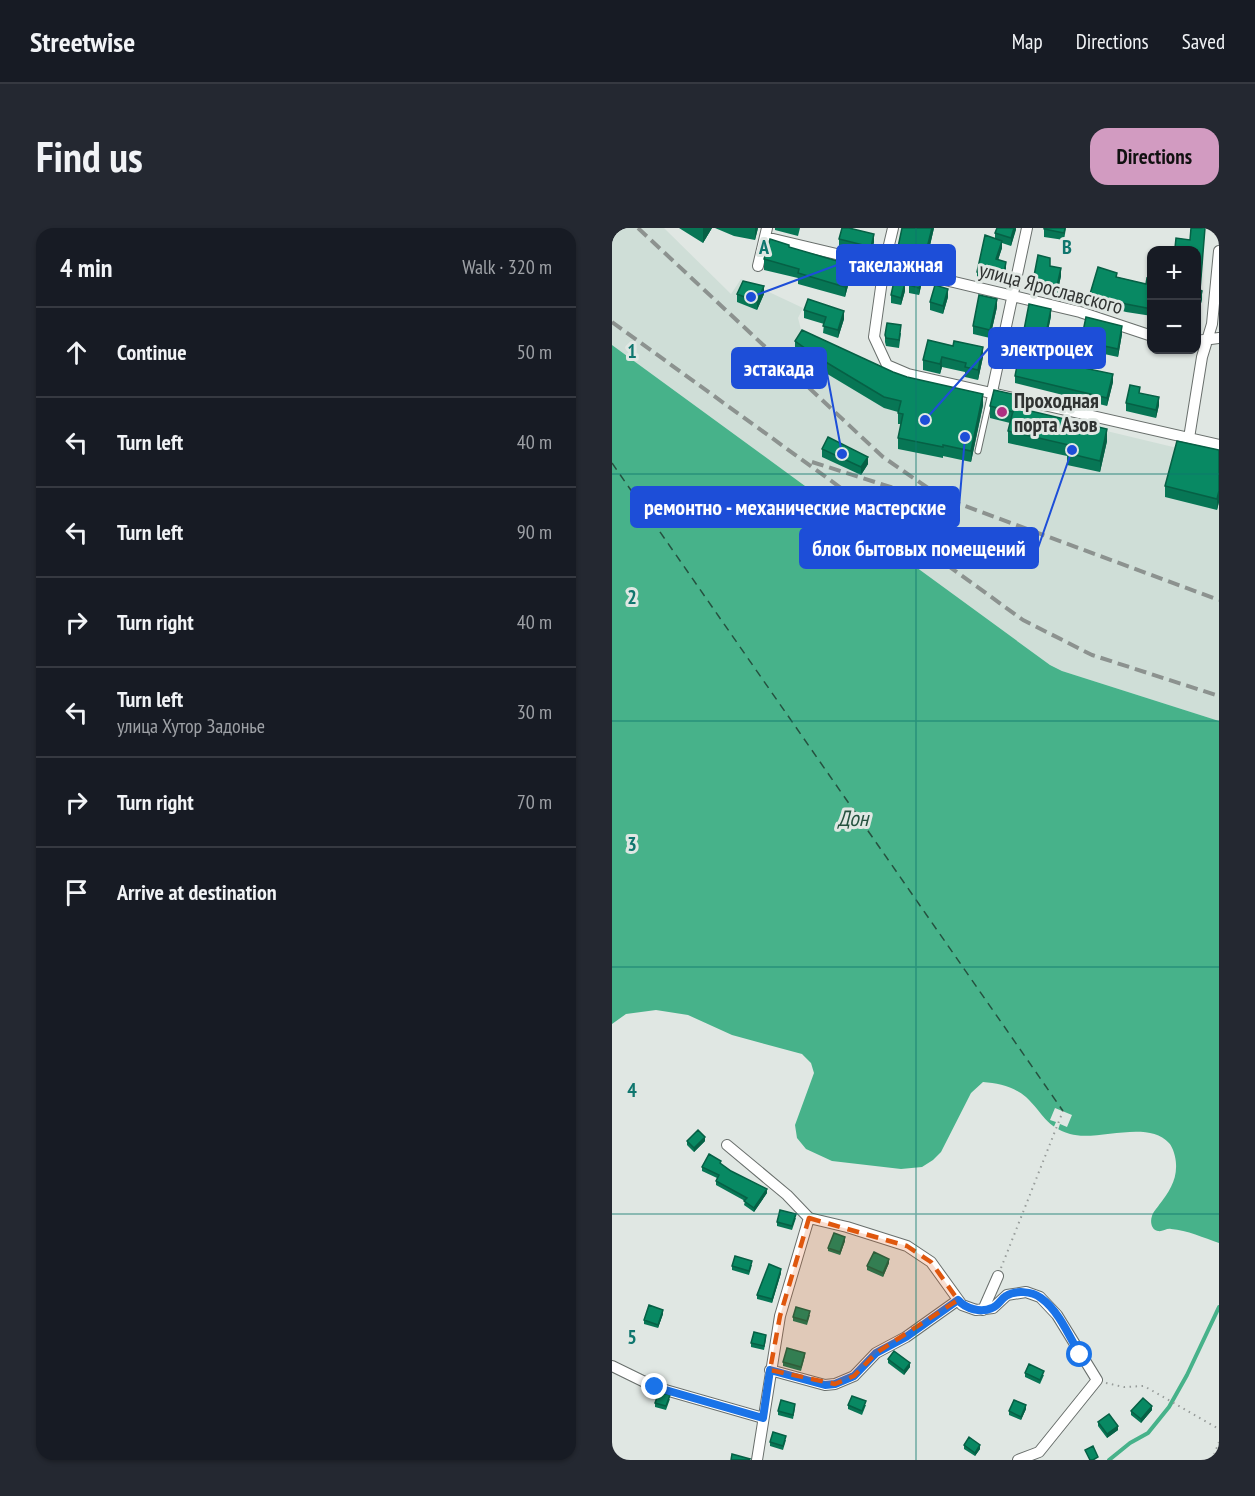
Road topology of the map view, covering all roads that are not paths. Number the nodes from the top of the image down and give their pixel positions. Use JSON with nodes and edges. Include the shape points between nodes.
{"nodes":[{"id":1,"x":893,"y":228,"type":"edge"},
{"id":2,"x":1027,"y":228,"type":"edge"},
{"id":3,"x":766,"y":232,"type":"edge"},
{"id":4,"x":1219,"y":251,"type":"edge"},
{"id":5,"x":758,"y":266,"type":"dead end"},
{"id":6,"x":884,"y":266,"type":"junction"},
{"id":7,"x":1012,"y":296,"type":"junction"},
{"id":8,"x":1147,"y":334,"type":"edge"},
{"id":9,"x":1219,"y":338,"type":"edge"},
{"id":10,"x":1201,"y":341,"type":"edge"},
{"id":11,"x":1199,"y":354,"type":"edge"},
{"id":12,"x":992,"y":392,"type":"junction"},
{"id":13,"x":1189,"y":438,"type":"junction"},
{"id":14,"x":1219,"y":445,"type":"edge"},
{"id":15,"x":978,"y":451,"type":"dead end"},
{"id":16,"x":727,"y":1145,"type":"dead end"},
{"id":17,"x":809,"y":1218,"type":"junction"},
{"id":18,"x":998,"y":1276,"type":"road end"},
{"id":19,"x":958,"y":1300,"type":"junction"},
{"id":20,"x":983,"y":1310,"type":"junction"},
{"id":21,"x":612,"y":1366,"type":"edge"},
{"id":22,"x":770,"y":1370,"type":"junction"},
{"id":23,"x":763,"y":1418,"type":"junction"},
{"id":24,"x":757,"y":1460,"type":"edge"},
{"id":25,"x":1018,"y":1460,"type":"edge"}],
"edges":[{"from":1,"to":6,"type":"street"},
{"from":2,"to":7,"type":"street"},
{"from":3,"to":5,"type":"street"},
{"from":3,"to":6,"type":"street","name":"улица Ярославского"},
{"from":4,"to":10,"type":"street","via":[[1212,324]]},
{"from":6,"to":7,"type":"street","name":"улица Ярославского"},
{"from":6,"to":12,"type":"street","via":[[874,337],[886,365],[908,374]]},
{"from":7,"to":8,"type":"street","name":"улица Ярославского","via":[[1080,312]]},
{"from":7,"to":12,"type":"street"},
{"from":9,"to":10,"type":"street"},
{"from":11,"to":13,"type":"street"},
{"from":12,"to":13,"type":"street"},
{"from":12,"to":15,"type":"lane"},
{"from":13,"to":14,"type":"street"},
{"from":16,"to":17,"type":"street"},
{"from":17,"to":19,"type":"street","via":[[907,1246],[931,1262]]},
{"from":17,"to":22,"type":"street","via":[[780,1316]]},
{"from":18,"to":20,"type":"street"},
{"from":19,"to":20,"type":"street","via":[[969,1308]]},
{"from":19,"to":22,"type":"street","via":[[876,1353],[854,1376],[835,1384],[825,1385]]},
{"from":20,"to":25,"type":"street","via":[[993,1308],[1006,1295],[1026,1292],[1040,1297],[1057,1315],[1097,1380],[1039,1452]]},
{"from":21,"to":23,"type":"street","via":[[655,1387]]},
{"from":22,"to":23,"type":"street"},
{"from":23,"to":24,"type":"street"}]}
